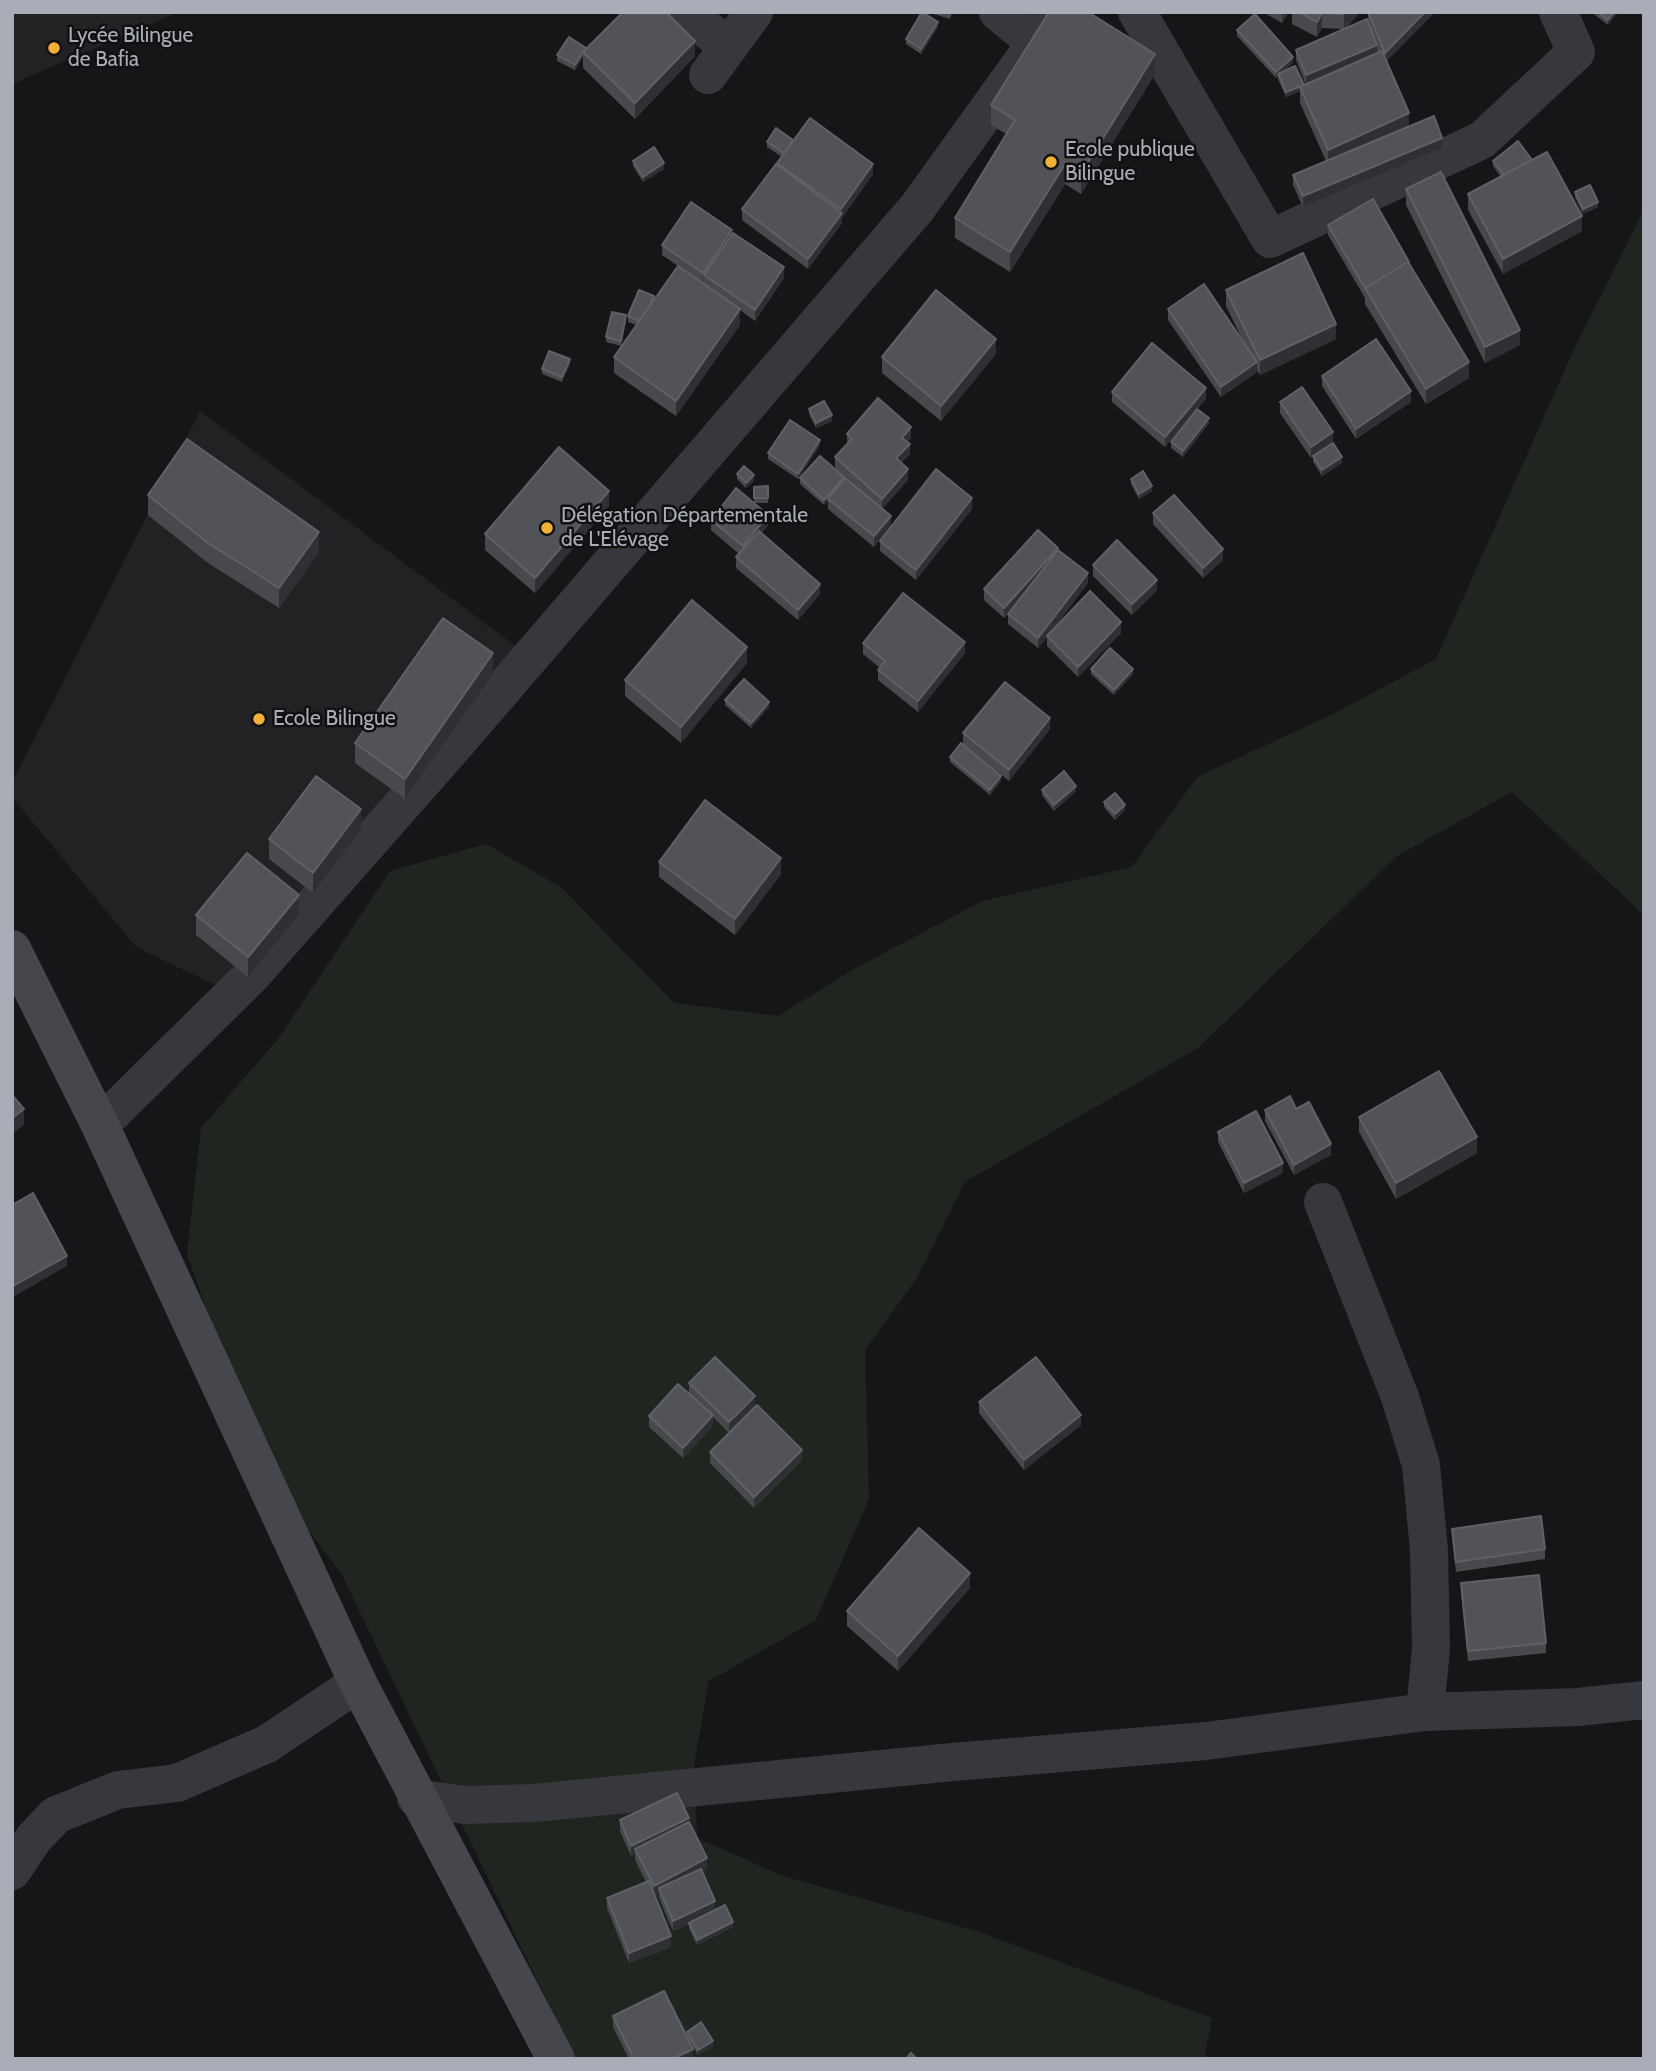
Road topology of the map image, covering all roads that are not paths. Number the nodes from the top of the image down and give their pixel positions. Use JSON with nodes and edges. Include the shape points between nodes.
{"nodes":[{"id":1,"x":686,"y":12,"type":"edge"},
{"id":2,"x":754,"y":12,"type":"edge"},
{"id":3,"x":998,"y":12,"type":"edge"},
{"id":4,"x":1058,"y":12,"type":"edge"},
{"id":5,"x":1137,"y":12,"type":"edge"},
{"id":6,"x":1558,"y":12,"type":"edge"},
{"id":7,"x":1035,"y":43,"type":"junction"},
{"id":8,"x":12,"y":949,"type":"edge"},
{"id":9,"x":100,"y":1125,"type":"junction"},
{"id":10,"x":1323,"y":1202,"type":"dead end"},
{"id":11,"x":358,"y":1682,"type":"junction"},
{"id":12,"x":1644,"y":1700,"type":"edge"},
{"id":13,"x":1425,"y":1713,"type":"junction"},
{"id":14,"x":416,"y":1798,"type":"junction"},
{"id":15,"x":12,"y":1871,"type":"edge"},
{"id":16,"x":556,"y":2059,"type":"edge"}],
"edges":[{"from":1,"to":2,"type":"street","via":[[717,61]]},
{"from":3,"to":7,"type":"street"},
{"from":4,"to":7,"type":"street"},
{"from":5,"to":6,"type":"street","via":[[1270,239],[1482,140],[1576,52]]},
{"from":7,"to":9,"type":"street","via":[[917,208],[453,747],[252,975]]},
{"from":8,"to":9,"type":"street"},
{"from":9,"to":11,"type":"street"},
{"from":10,"to":13,"type":"street","via":[[1400,1397],[1420,1465],[1432,1648]]},
{"from":11,"to":14,"type":"street"},
{"from":11,"to":15,"type":"street","via":[[267,1744],[177,1783],[118,1790],[56,1815]]},
{"from":12,"to":13,"type":"street"},
{"from":13,"to":14,"type":"street","via":[[1206,1741],[652,1794],[464,1805]]},
{"from":14,"to":16,"type":"street"}]}
